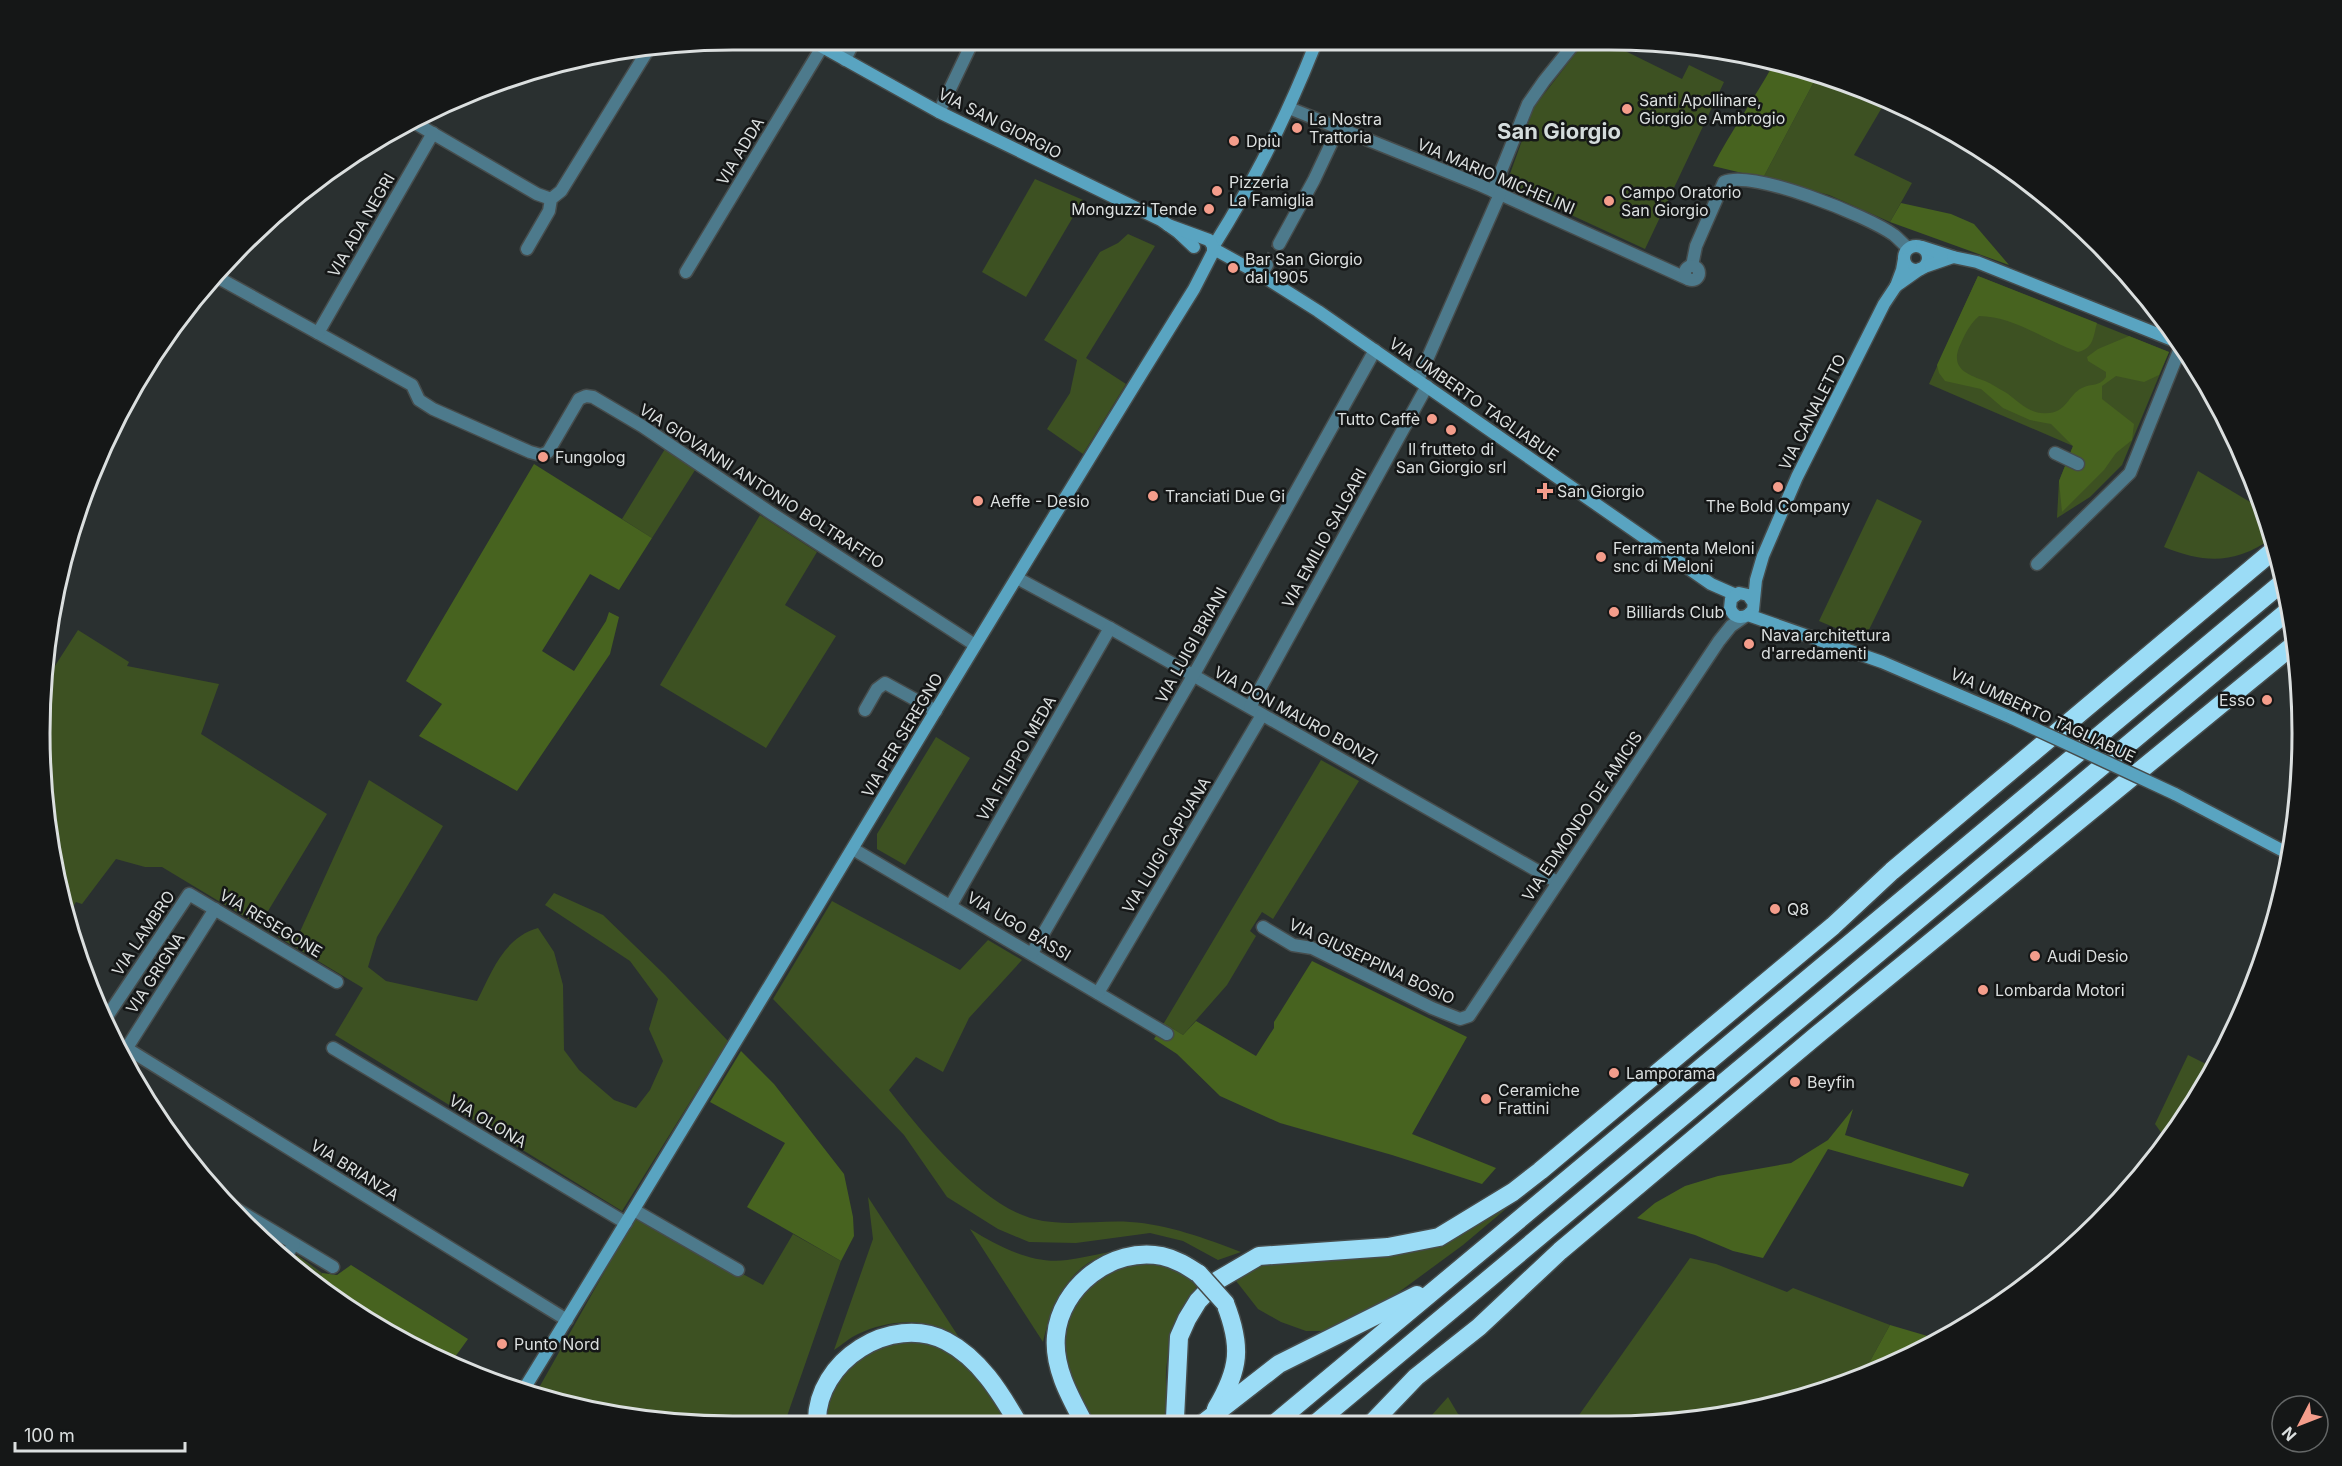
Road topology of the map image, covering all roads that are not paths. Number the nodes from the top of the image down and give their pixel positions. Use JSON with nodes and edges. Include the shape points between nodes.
{"nodes":[{"id":1,"x":819,"y":50,"type":"edge"},
{"id":2,"x":828,"y":50,"type":"edge"},
{"id":3,"x":849,"y":50,"type":"edge"},
{"id":4,"x":969,"y":50,"type":"edge"},
{"id":5,"x":1313,"y":50,"type":"edge"},
{"id":6,"x":1570,"y":50,"type":"edge"},
{"id":7,"x":645,"y":55,"type":"edge"},
{"id":8,"x":844,"y":60,"type":"junction"},
{"id":9,"x":1289,"y":108,"type":"junction"},
{"id":10,"x":939,"y":112,"type":"junction"},
{"id":11,"x":420,"y":126,"type":"edge"},
{"id":12,"x":1338,"y":129,"type":"junction"},
{"id":13,"x":432,"y":133,"type":"junction"},
{"id":14,"x":1496,"y":193,"type":"junction"},
{"id":15,"x":551,"y":199,"type":"junction"},
{"id":16,"x":1279,"y":244,"type":"tunnel mouth"},
{"id":17,"x":1923,"y":247,"type":"junction"},
{"id":18,"x":1206,"y":248,"type":"junction"},
{"id":19,"x":526,"y":249,"type":"dead end"},
{"id":20,"x":1906,"y":254,"type":"junction"},
{"id":21,"x":1953,"y":257,"type":"junction"},
{"id":22,"x":1922,"y":268,"type":"junction"},
{"id":23,"x":686,"y":272,"type":"dead end"},
{"id":24,"x":221,"y":280,"type":"edge"},
{"id":25,"x":1896,"y":286,"type":"junction"},
{"id":26,"x":318,"y":333,"type":"junction"},
{"id":27,"x":2168,"y":340,"type":"edge"},
{"id":28,"x":1375,"y":350,"type":"junction"},
{"id":29,"x":2177,"y":353,"type":"edge"},
{"id":30,"x":1423,"y":383,"type":"junction"},
{"id":31,"x":2055,"y":453,"type":"dead end"},
{"id":32,"x":2078,"y":464,"type":"dead end"},
{"id":33,"x":2269,"y":554,"type":"edge"},
{"id":34,"x":1763,"y":556,"type":"junction"},
{"id":35,"x":2037,"y":564,"type":"dead end"},
{"id":36,"x":1017,"y":578,"type":"junction"},
{"id":37,"x":2276,"y":588,"type":"edge"},
{"id":38,"x":1734,"y":601,"type":"junction"},
{"id":39,"x":1750,"y":610,"type":"junction"},
{"id":40,"x":2282,"y":616,"type":"edge"},
{"id":41,"x":1110,"y":628,"type":"junction"},
{"id":42,"x":1723,"y":635,"type":"junction"},
{"id":43,"x":975,"y":645,"type":"junction"},
{"id":44,"x":2288,"y":650,"type":"edge"},
{"id":45,"x":1193,"y":676,"type":"junction"},
{"id":46,"x":1250,"y":707,"type":"junction"},
{"id":47,"x":865,"y":710,"type":"dead end"},
{"id":48,"x":936,"y":711,"type":"junction"},
{"id":49,"x":1262,"y":714,"type":"junction"},
{"id":50,"x":853,"y":849,"type":"junction"},
{"id":51,"x":2282,"y":850,"type":"edge"},
{"id":52,"x":1557,"y":882,"type":"junction"},
{"id":53,"x":189,"y":894,"type":"joint"},
{"id":54,"x":951,"y":905,"type":"junction"},
{"id":55,"x":216,"y":909,"type":"junction"},
{"id":56,"x":1263,"y":927,"type":"dead end"},
{"id":57,"x":1032,"y":953,"type":"junction"},
{"id":58,"x":337,"y":982,"type":"dead end"},
{"id":59,"x":1098,"y":993,"type":"junction"},
{"id":60,"x":110,"y":1012,"type":"edge"},
{"id":61,"x":1469,"y":1016,"type":"joint"},
{"id":62,"x":1167,"y":1034,"type":"dead end"},
{"id":63,"x":127,"y":1048,"type":"edge"},
{"id":64,"x":333,"y":1048,"type":"dead end"},
{"id":65,"x":131,"y":1056,"type":"edge"},
{"id":66,"x":634,"y":1210,"type":"junction"},
{"id":67,"x":252,"y":1218,"type":"edge"},
{"id":68,"x":626,"y":1222,"type":"junction"},
{"id":69,"x":294,"y":1244,"type":"junction"},
{"id":70,"x":289,"y":1252,"type":"edge"},
{"id":71,"x":333,"y":1267,"type":"dead end"},
{"id":72,"x":738,"y":1270,"type":"dead end"},
{"id":73,"x":1445,"y":1281,"type":"junction"},
{"id":74,"x":567,"y":1320,"type":"junction"},
{"id":75,"x":527,"y":1384,"type":"edge"},
{"id":76,"x":1387,"y":1408,"type":"junction"},
{"id":77,"x":818,"y":1416,"type":"edge"},
{"id":78,"x":1014,"y":1416,"type":"edge"},
{"id":79,"x":1080,"y":1416,"type":"edge"},
{"id":80,"x":1175,"y":1416,"type":"edge"},
{"id":81,"x":1209,"y":1416,"type":"edge"},
{"id":82,"x":1211,"y":1416,"type":"edge"},
{"id":83,"x":1284,"y":1416,"type":"edge"},
{"id":84,"x":1325,"y":1416,"type":"edge"},
{"id":85,"x":1379,"y":1416,"type":"edge"},
{"id":86,"x":1382,"y":1416,"type":"edge"}],
"edges":[{"from":1,"to":23,"type":"street","name":"VIA ADDA"},
{"from":2,"to":8,"type":"street","name":"VIA SAN GIORGIO"},
{"from":3,"to":8,"type":"street"},
{"from":4,"to":10,"type":"street"},
{"from":5,"to":9,"type":"street","name":"VIA PER SEREGNO"},
{"from":6,"to":14,"type":"street","name":"VIA EMILIO SALGARI","via":[[1528,104]]},
{"from":7,"to":15,"type":"street","via":[[561,191]]},
{"from":8,"to":10,"type":"street","name":"VIA SAN GIORGIO"},
{"from":9,"to":12,"type":"street","name":"VIA MARIO MICHELINI"},
{"from":9,"to":18,"type":"street","name":"VIA PER SEREGNO","via":[[1247,194],[1225,229]]},
{"from":10,"to":18,"type":"street","name":"VIA SAN GIORGIO","via":[[1168,225]]},
{"from":11,"to":13,"type":"street"},
{"from":12,"to":14,"type":"street","name":"VIA MARIO MICHELINI"},
{"from":12,"to":16,"type":"street"},
{"from":13,"to":15,"type":"street"},
{"from":13,"to":26,"type":"street","name":"VIA ADA NEGRI"},
{"from":14,"to":20,"type":"street","name":"VIA MARIO MICHELINI","via":[[1693,280],[1698,276],[1698,269],[1692,266],[1696,246],[1724,182],[1732,178],[1831,204],[1894,235]]},
{"from":14,"to":30,"type":"street","name":"VIA EMILIO SALGARI"},
{"from":15,"to":19,"type":"street","via":[[549,211]]},
{"from":17,"to":20,"type":"street","via":[[1915,245]]},
{"from":17,"to":21,"type":"street"},
{"from":17,"to":22,"type":"street","via":[[1929,257]]},
{"from":18,"to":28,"type":"street","name":"VIA UMBERTO TAGLIABUE","via":[[1264,270]]},
{"from":18,"to":36,"type":"street","name":"VIA PER SEREGNO","via":[[1199,278]]},
{"from":20,"to":22,"type":"street","via":[[1908,267]]},
{"from":20,"to":25,"type":"street","name":"VIA CANALETTO"},
{"from":21,"to":22,"type":"street","name":"VIA CANALETTO"},
{"from":21,"to":27,"type":"street","via":[[1977,262]]},
{"from":22,"to":25,"type":"street","name":"VIA CANALETTO"},
{"from":24,"to":26,"type":"street"},
{"from":25,"to":34,"type":"street","name":"VIA CANALETTO","via":[[1797,477]]},
{"from":26,"to":43,"type":"street","name":"VIA GIOVANNI ANTONIO BOLTRAFFIO","via":[[412,385],[419,400],[436,411],[541,455],[548,452],[579,399],[593,397]]},
{"from":28,"to":30,"type":"street","name":"VIA UMBERTO TAGLIABUE"},
{"from":28,"to":45,"type":"street","name":"VIA LUIGI BRIANI"},
{"from":29,"to":35,"type":"street","via":[[2130,473]]},
{"from":30,"to":38,"type":"street","name":"VIA UMBERTO TAGLIABUE"},
{"from":30,"to":46,"type":"street","name":"VIA EMILIO SALGARI"},
{"from":31,"to":32,"type":"street"},
{"from":33,"to":80,"type":"highway","via":[[1514,1192],[1439,1237],[1388,1247],[1259,1256],[1218,1280],[1198,1300],[1179,1337]]},
{"from":34,"to":38,"type":"street","name":"VIA CANALETTO"},
{"from":34,"to":39,"type":"street","name":"VIA CANALETTO"},
{"from":36,"to":41,"type":"street","name":"VIA DON MAURO BONZI"},
{"from":36,"to":43,"type":"street","name":"VIA PER SEREGNO"},
{"from":37,"to":73,"type":"highway"},
{"from":38,"to":39,"type":"street","via":[[1748,595]]},
{"from":38,"to":39,"type":"street","via":[[1734,615]]},
{"from":38,"to":42,"type":"street","name":"VIA EDMONDO DE AMICIS"},
{"from":39,"to":42,"type":"street","name":"VIA EDMONDO DE AMICIS"},
{"from":39,"to":51,"type":"street","name":"VIA UMBERTO TAGLIABUE","bridge":true,"via":[[2012,718],[2175,794]]},
{"from":40,"to":84,"type":"highway"},
{"from":41,"to":45,"type":"street","name":"VIA DON MAURO BONZI"},
{"from":41,"to":54,"type":"street","name":"VIA FILIPPO MEDA"},
{"from":42,"to":52,"type":"street","name":"VIA EDMONDO DE AMICIS"},
{"from":43,"to":48,"type":"street","name":"VIA PER SEREGNO"},
{"from":44,"to":76,"type":"highway","via":[[1560,1251],[1479,1327],[1416,1377]]},
{"from":45,"to":46,"type":"street","name":"VIA DON MAURO BONZI"},
{"from":45,"to":57,"type":"street","name":"VIA LUIGI BRIANI"},
{"from":46,"to":49,"type":"street","name":"VIA DON MAURO BONZI"},
{"from":47,"to":48,"type":"street","via":[[885,683]]},
{"from":48,"to":50,"type":"street","name":"VIA PER SEREGNO"},
{"from":49,"to":52,"type":"street","name":"VIA DON MAURO BONZI"},
{"from":49,"to":59,"type":"street","name":"VIA LUIGI CAPUANA"},
{"from":50,"to":54,"type":"street","name":"VIA UGO BASSI"},
{"from":50,"to":66,"type":"street","name":"VIA PER SEREGNO"},
{"from":52,"to":61,"type":"street","name":"VIA EDMONDO DE AMICIS"},
{"from":53,"to":55,"type":"street","name":"VIA RESEGONE"},
{"from":53,"to":60,"type":"street","name":"VIA LAMBRO"},
{"from":54,"to":57,"type":"street","name":"VIA UGO BASSI"},
{"from":55,"to":58,"type":"street","name":"VIA RESEGONE"},
{"from":55,"to":63,"type":"street","name":"VIA GRIGNA"},
{"from":56,"to":61,"type":"street","name":"VIA GIUSEPPINA BOSIO","via":[[1293,945],[1312,948],[1432,1008],[1460,1019]]},
{"from":57,"to":59,"type":"street","name":"VIA UGO BASSI"},
{"from":59,"to":62,"type":"street","name":"VIA UGO BASSI"},
{"from":64,"to":68,"type":"street","name":"VIA OLONA"},
{"from":65,"to":74,"type":"street","name":"VIA BRIANZA"},
{"from":66,"to":68,"type":"street","name":"VIA PER SEREGNO"},
{"from":66,"to":72,"type":"street"},
{"from":67,"to":69,"type":"street"},
{"from":68,"to":74,"type":"street","name":"VIA PER SEREGNO"},
{"from":69,"to":70,"type":"street"},
{"from":69,"to":71,"type":"street"},
{"from":73,"to":82,"type":"highway","via":[[1279,1364]]},
{"from":73,"to":83,"type":"highway"},
{"from":74,"to":75,"type":"street","name":"VIA PER SEREGNO"},
{"from":76,"to":85,"type":"highway"},
{"from":76,"to":86,"type":"highway"},
{"from":77,"to":78,"type":"highway","via":[[820,1396],[841,1363],[877,1339],[900,1334],[925,1334],[946,1341],[968,1356],[996,1387]]},
{"from":79,"to":81,"type":"highway","bridge":true,"via":[[1066,1389],[1059,1361],[1056,1337],[1060,1317],[1081,1283],[1097,1269],[1118,1259],[1139,1256],[1181,1262],[1199,1274],[1225,1303],[1237,1348],[1234,1370],[1226,1392]]}]}
